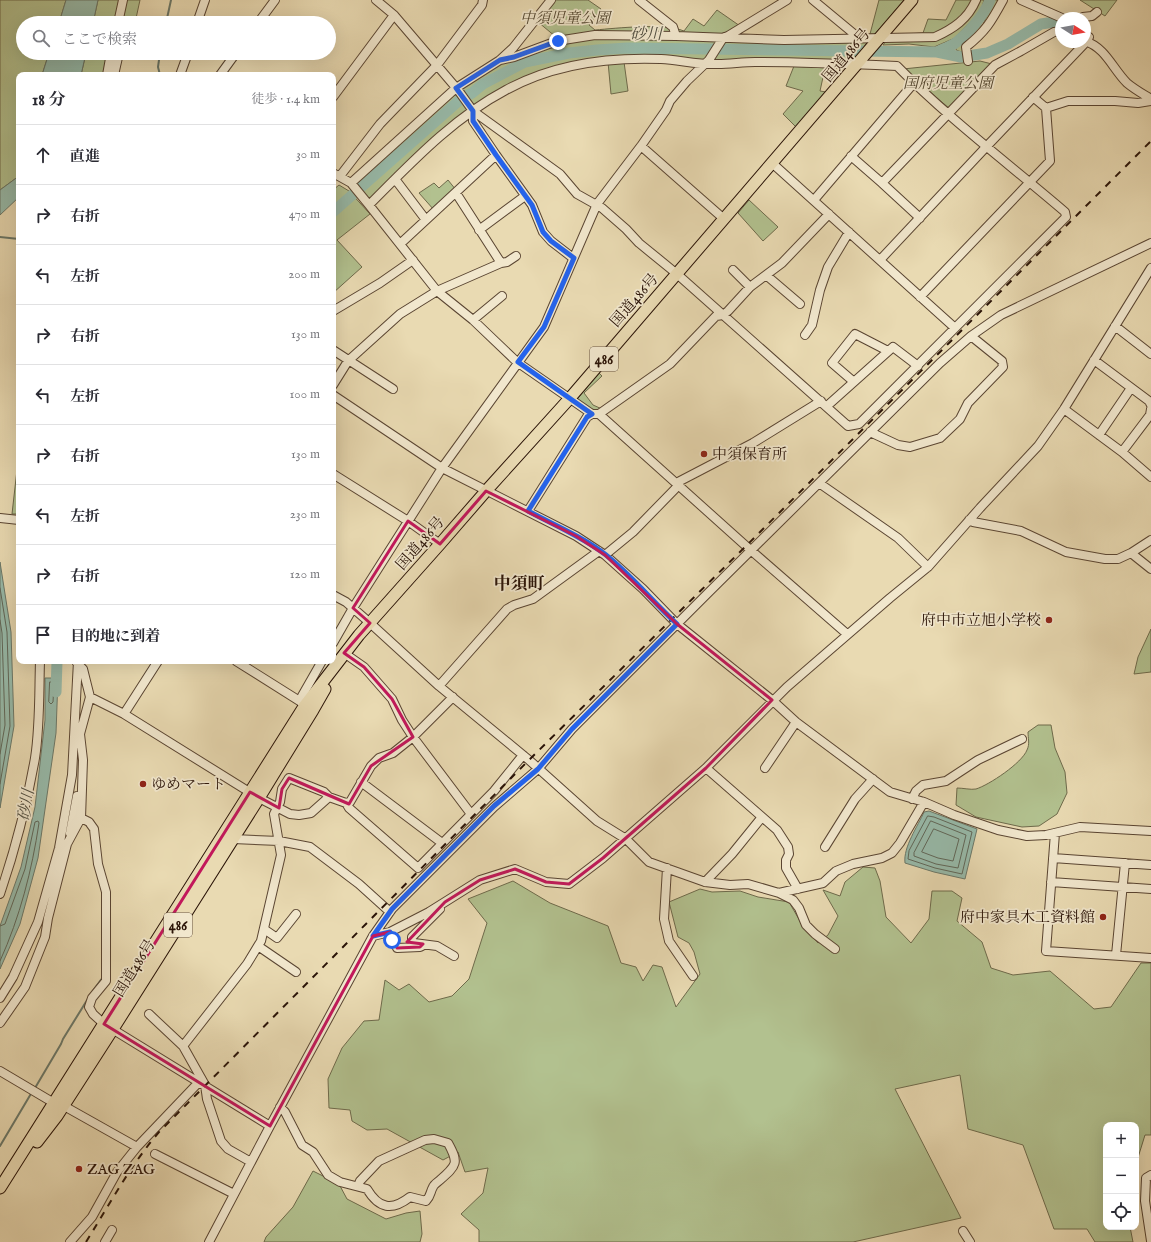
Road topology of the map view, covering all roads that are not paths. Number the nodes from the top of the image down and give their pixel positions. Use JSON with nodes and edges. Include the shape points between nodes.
{"nodes":[{"id":1,"x":123,"y":0,"type":"edge"},
{"id":2,"x":204,"y":0,"type":"edge"},
{"id":3,"x":275,"y":0,"type":"edge"},
{"id":4,"x":376,"y":0,"type":"edge"},
{"id":5,"x":483,"y":0,"type":"edge"},
{"id":6,"x":551,"y":0,"type":"edge"},
{"id":7,"x":639,"y":0,"type":"edge"},
{"id":8,"x":787,"y":0,"type":"edge"},
{"id":9,"x":813,"y":0,"type":"edge"},
{"id":10,"x":912,"y":0,"type":"edge"},
{"id":11,"x":976,"y":0,"type":"edge"},
{"id":12,"x":1003,"y":0,"type":"edge"},
{"id":13,"x":1021,"y":0,"type":"edge"},
{"id":14,"x":1097,"y":12,"type":"dead end"},
{"id":15,"x":394,"y":14,"type":"junction"},
{"id":16,"x":1055,"y":15,"type":"edge"},
{"id":17,"x":120,"y":16,"type":"edge"},
{"id":18,"x":199,"y":16,"type":"edge"},
{"id":19,"x":263,"y":16,"type":"edge"},
{"id":20,"x":1091,"y":16,"type":"edge"},
{"id":21,"x":1055,"y":32,"type":"edge"},
{"id":22,"x":676,"y":36,"type":"junction"},
{"id":23,"x":723,"y":38,"type":"junction"},
{"id":24,"x":859,"y":38,"type":"junction"},
{"id":25,"x":880,"y":38,"type":"junction"},
{"id":26,"x":1091,"y":42,"type":"edge"},
{"id":27,"x":1078,"y":48,"type":"edge"},
{"id":28,"x":110,"y":60,"type":"edge"},
{"id":29,"x":117,"y":60,"type":"edge"},
{"id":30,"x":186,"y":60,"type":"edge"},
{"id":31,"x":231,"y":60,"type":"edge"},
{"id":32,"x":500,"y":60,"type":"junction"},
{"id":33,"x":968,"y":61,"type":"dead end"},
{"id":34,"x":707,"y":62,"type":"junction"},
{"id":35,"x":858,"y":63,"type":"junction"},
{"id":36,"x":437,"y":65,"type":"junction"},
{"id":37,"x":108,"y":72,"type":"edge"},
{"id":38,"x":115,"y":72,"type":"edge"},
{"id":39,"x":183,"y":72,"type":"edge"},
{"id":40,"x":222,"y":72,"type":"edge"},
{"id":41,"x":914,"y":83,"type":"junction"},
{"id":42,"x":457,"y":89,"type":"junction"},
{"id":43,"x":336,"y":93,"type":"edge"},
{"id":44,"x":1033,"y":97,"type":"junction"},
{"id":45,"x":1151,"y":100,"type":"edge"},
{"id":46,"x":1046,"y":108,"type":"junction"},
{"id":47,"x":473,"y":111,"type":"junction"},
{"id":48,"x":949,"y":114,"type":"junction"},
{"id":49,"x":641,"y":146,"type":"junction"},
{"id":50,"x":987,"y":146,"type":"junction"},
{"id":51,"x":496,"y":155,"type":"junction"},
{"id":52,"x":851,"y":156,"type":"junction"},
{"id":53,"x":772,"y":163,"type":"junction"},
{"id":54,"x":337,"y":175,"type":"edge"},
{"id":55,"x":395,"y":179,"type":"junction"},
{"id":56,"x":882,"y":182,"type":"junction"},
{"id":57,"x":1030,"y":182,"type":"junction"},
{"id":58,"x":351,"y":183,"type":"junction"},
{"id":59,"x":456,"y":193,"type":"junction"},
{"id":60,"x":525,"y":196,"type":"junction"},
{"id":61,"x":814,"y":200,"type":"junction"},
{"id":62,"x":596,"y":204,"type":"junction"},
{"id":63,"x":370,"y":205,"type":"junction"},
{"id":64,"x":829,"y":214,"type":"junction"},
{"id":65,"x":920,"y":218,"type":"junction"},
{"id":66,"x":724,"y":219,"type":"junction"},
{"id":67,"x":426,"y":220,"type":"junction"},
{"id":68,"x":479,"y":230,"type":"junction"},
{"id":69,"x":849,"y":232,"type":"junction"},
{"id":70,"x":400,"y":244,"type":"junction"},
{"id":71,"x":1150,"y":247,"type":"edge"},
{"id":72,"x":516,"y":256,"type":"dead end"},
{"id":73,"x":574,"y":258,"type":"junction"},
{"id":74,"x":413,"y":260,"type":"junction"},
{"id":75,"x":880,"y":260,"type":"junction"},
{"id":76,"x":500,"y":263,"type":"junction"},
{"id":77,"x":1151,"y":268,"type":"edge"},
{"id":78,"x":733,"y":270,"type":"dead end"},
{"id":79,"x":677,"y":274,"type":"junction"},
{"id":80,"x":766,"y":275,"type":"junction"},
{"id":81,"x":750,"y":287,"type":"junction"},
{"id":82,"x":437,"y":291,"type":"junction"},
{"id":83,"x":502,"y":296,"type":"dead end"},
{"id":84,"x":920,"y":296,"type":"junction"},
{"id":85,"x":800,"y":304,"type":"dead end"},
{"id":86,"x":336,"y":309,"type":"edge"},
{"id":87,"x":723,"y":315,"type":"junction"},
{"id":88,"x":473,"y":320,"type":"junction"},
{"id":89,"x":1115,"y":326,"type":"junction"},
{"id":90,"x":955,"y":328,"type":"junction"},
{"id":91,"x":805,"y":335,"type":"dead end"},
{"id":92,"x":971,"y":336,"type":"junction"},
{"id":93,"x":888,"y":351,"type":"junction"},
{"id":94,"x":336,"y":352,"type":"edge"},
{"id":95,"x":1151,"y":354,"type":"edge"},
{"id":96,"x":1094,"y":360,"type":"junction"},
{"id":97,"x":348,"y":361,"type":"junction"},
{"id":98,"x":518,"y":362,"type":"junction"},
{"id":99,"x":918,"y":366,"type":"junction"},
{"id":100,"x":336,"y":380,"type":"edge"},
{"id":101,"x":854,"y":382,"type":"junction"},
{"id":102,"x":1131,"y":388,"type":"junction"},
{"id":103,"x":393,"y":389,"type":"dead end"},
{"id":104,"x":336,"y":397,"type":"edge"},
{"id":105,"x":570,"y":398,"type":"junction"},
{"id":106,"x":824,"y":404,"type":"junction"},
{"id":107,"x":1151,"y":405,"type":"edge"},
{"id":108,"x":1064,"y":409,"type":"junction"},
{"id":109,"x":1151,"y":410,"type":"edge"},
{"id":110,"x":596,"y":414,"type":"junction"},
{"id":111,"x":870,"y":432,"type":"junction"},
{"id":112,"x":1099,"y":435,"type":"junction"},
{"id":113,"x":1122,"y":452,"type":"junction"},
{"id":114,"x":442,"y":468,"type":"junction"},
{"id":115,"x":336,"y":476,"type":"edge"},
{"id":116,"x":1151,"y":477,"type":"edge"},
{"id":117,"x":819,"y":483,"type":"junction"},
{"id":118,"x":678,"y":484,"type":"junction"},
{"id":119,"x":486,"y":490,"type":"junction"},
{"id":120,"x":528,"y":511,"type":"junction"},
{"id":121,"x":0,"y":518,"type":"edge"},
{"id":122,"x":16,"y":520,"type":"edge"},
{"id":123,"x":969,"y":520,"type":"junction"},
{"id":124,"x":408,"y":521,"type":"junction"},
{"id":125,"x":1151,"y":540,"type":"edge"},
{"id":126,"x":440,"y":544,"type":"junction"},
{"id":127,"x":751,"y":550,"type":"junction"},
{"id":128,"x":602,"y":553,"type":"junction"},
{"id":129,"x":1131,"y":553,"type":"junction"},
{"id":130,"x":928,"y":567,"type":"junction"},
{"id":131,"x":1151,"y":569,"type":"edge"},
{"id":132,"x":336,"y":597,"type":"edge"},
{"id":133,"x":353,"y":608,"type":"junction"},
{"id":134,"x":370,"y":623,"type":"junction"},
{"id":135,"x":677,"y":624,"type":"junction"},
{"id":136,"x":847,"y":634,"type":"junction"},
{"id":137,"x":336,"y":638,"type":"edge"},
{"id":138,"x":344,"y":653,"type":"junction"},
{"id":139,"x":40,"y":664,"type":"edge"},
{"id":140,"x":78,"y":664,"type":"edge"},
{"id":141,"x":79,"y":664,"type":"edge"},
{"id":142,"x":156,"y":664,"type":"edge"},
{"id":143,"x":241,"y":664,"type":"edge"},
{"id":144,"x":320,"y":664,"type":"edge"},
{"id":145,"x":439,"y":686,"type":"junction"},
{"id":146,"x":90,"y":697,"type":"junction"},
{"id":147,"x":453,"y":697,"type":"junction"},
{"id":148,"x":772,"y":700,"type":"junction"},
{"id":149,"x":309,"y":708,"type":"junction"},
{"id":150,"x":124,"y":714,"type":"junction"},
{"id":151,"x":796,"y":722,"type":"junction"},
{"id":152,"x":77,"y":735,"type":"junction"},
{"id":153,"x":413,"y":737,"type":"junction"},
{"id":154,"x":1022,"y":738,"type":"dead end"},
{"id":155,"x":523,"y":755,"type":"junction"},
{"id":156,"x":83,"y":760,"type":"junction"},
{"id":157,"x":706,"y":768,"type":"junction"},
{"id":158,"x":765,"y":768,"type":"dead end"},
{"id":159,"x":538,"y":769,"type":"junction"},
{"id":160,"x":873,"y":779,"type":"junction"},
{"id":161,"x":362,"y":782,"type":"junction"},
{"id":162,"x":254,"y":795,"type":"junction"},
{"id":163,"x":329,"y":797,"type":"junction"},
{"id":164,"x":912,"y":799,"type":"junction"},
{"id":165,"x":924,"y":802,"type":"junction"},
{"id":166,"x":346,"y":803,"type":"junction"},
{"id":167,"x":278,"y":807,"type":"junction"},
{"id":168,"x":471,"y":814,"type":"junction"},
{"id":169,"x":762,"y":816,"type":"junction"},
{"id":170,"x":81,"y":818,"type":"junction"},
{"id":171,"x":1151,"y":831,"type":"edge"},
{"id":172,"x":1055,"y":833,"type":"junction"},
{"id":173,"x":233,"y":839,"type":"junction"},
{"id":174,"x":626,"y":839,"type":"junction"},
{"id":175,"x":279,"y":841,"type":"junction"},
{"id":176,"x":442,"y":843,"type":"junction"},
{"id":177,"x":67,"y":844,"type":"junction"},
{"id":178,"x":825,"y":847,"type":"dead end"},
{"id":179,"x":1053,"y":858,"type":"junction"},
{"id":180,"x":1125,"y":863,"type":"junction"},
{"id":181,"x":1151,"y":865,"type":"edge"},
{"id":182,"x":667,"y":868,"type":"junction"},
{"id":183,"x":705,"y":882,"type":"junction"},
{"id":184,"x":1051,"y":882,"type":"junction"},
{"id":185,"x":1123,"y":887,"type":"junction"},
{"id":186,"x":798,"y":889,"type":"junction"},
{"id":187,"x":1151,"y":889,"type":"edge"},
{"id":188,"x":779,"y":893,"type":"junction"},
{"id":189,"x":0,"y":894,"type":"edge"},
{"id":190,"x":445,"y":902,"type":"junction"},
{"id":191,"x":390,"y":912,"type":"junction"},
{"id":192,"x":296,"y":914,"type":"dead end"},
{"id":193,"x":264,"y":929,"type":"junction"},
{"id":194,"x":390,"y":932,"type":"junction"},
{"id":195,"x":373,"y":936,"type":"junction"},
{"id":196,"x":423,"y":944,"type":"junction"},
{"id":197,"x":258,"y":946,"type":"junction"},
{"id":198,"x":835,"y":949,"type":"dead end"},
{"id":199,"x":454,"y":956,"type":"dead end"},
{"id":200,"x":1116,"y":956,"type":"junction"},
{"id":201,"x":1151,"y":958,"type":"edge"},
{"id":202,"x":296,"y":972,"type":"dead end"},
{"id":203,"x":693,"y":976,"type":"dead end"},
{"id":204,"x":0,"y":998,"type":"edge"},
{"id":205,"x":149,"y":1014,"type":"dead end"},
{"id":206,"x":0,"y":1023,"type":"edge"},
{"id":207,"x":108,"y":1026,"type":"junction"},
{"id":208,"x":184,"y":1046,"type":"junction"},
{"id":209,"x":0,"y":1071,"type":"edge"},
{"id":210,"x":202,"y":1083,"type":"junction"},
{"id":211,"x":59,"y":1104,"type":"junction"},
{"id":212,"x":280,"y":1107,"type":"junction"},
{"id":213,"x":270,"y":1126,"type":"junction"},
{"id":214,"x":137,"y":1147,"type":"junction"},
{"id":215,"x":155,"y":1154,"type":"dead end"},
{"id":216,"x":251,"y":1162,"type":"junction"},
{"id":217,"x":1151,"y":1175,"type":"edge"},
{"id":218,"x":358,"y":1186,"type":"junction"},
{"id":219,"x":0,"y":1188,"type":"edge"},
{"id":220,"x":234,"y":1194,"type":"junction"},
{"id":221,"x":112,"y":1230,"type":"dead end"},
{"id":222,"x":963,"y":1230,"type":"dead end"},
{"id":223,"x":1151,"y":1241,"type":"edge"},
{"id":224,"x":70,"y":1242,"type":"edge"},
{"id":225,"x":105,"y":1242,"type":"edge"},
{"id":226,"x":209,"y":1242,"type":"edge"},
{"id":227,"x":970,"y":1242,"type":"edge"}],
"edges":[{"from":1,"to":17,"type":"street"},
{"from":2,"to":18,"type":"street"},
{"from":3,"to":19,"type":"street"},
{"from":4,"to":15,"type":"street"},
{"from":5,"to":36,"type":"street","via":[[482,5]]},
{"from":6,"to":32,"type":"street","via":[[513,48]]},
{"from":7,"to":22,"type":"street","via":[[673,27]]},
{"from":8,"to":23,"type":"street"},
{"from":9,"to":24,"type":"street"},
{"from":10,"to":25,"type":"highway","name":"国道486号","number":"486"},
{"from":11,"to":25,"type":"street","via":[[963,20],[935,36]]},
{"from":12,"to":33,"type":"street","via":[[980,36],[966,47]]},
{"from":13,"to":16,"type":"street"},
{"from":14,"to":20,"type":"street"},
{"from":15,"to":36,"type":"street"},
{"from":15,"to":43,"type":"street"},
{"from":21,"to":48,"type":"street","via":[[995,65]]},
{"from":22,"to":23,"type":"street"},
{"from":22,"to":32,"type":"street","via":[[595,35],[558,41]]},
{"from":23,"to":24,"type":"street"},
{"from":23,"to":34,"type":"street"},
{"from":24,"to":25,"type":"street"},
{"from":25,"to":35,"type":"highway","name":"国道486号","number":"486"},
{"from":26,"to":45,"type":"street","via":[[1106,54],[1127,83]]},
{"from":27,"to":44,"type":"street"},
{"from":28,"to":37,"type":"street"},
{"from":29,"to":38,"type":"street"},
{"from":30,"to":39,"type":"street"},
{"from":31,"to":40,"type":"street"},
{"from":32,"to":42,"type":"street"},
{"from":34,"to":35,"type":"street"},
{"from":34,"to":47,"type":"street","via":[[621,59],[564,67],[532,77],[507,89]]},
{"from":34,"to":49,"type":"street","via":[[670,101]]},
{"from":35,"to":41,"type":"street","via":[[897,66]]},
{"from":35,"to":53,"type":"highway","name":"国道486号","number":"486"},
{"from":36,"to":42,"type":"street"},
{"from":36,"to":54,"type":"street","via":[[380,124]]},
{"from":41,"to":48,"type":"street"},
{"from":41,"to":52,"type":"street"},
{"from":42,"to":47,"type":"street"},
{"from":42,"to":58,"type":"street"},
{"from":44,"to":46,"type":"street"},
{"from":44,"to":50,"type":"street"},
{"from":45,"to":46,"type":"street","via":[[1138,103],[1068,101]]},
{"from":46,"to":57,"type":"street","via":[[1050,161]]},
{"from":47,"to":51,"type":"street","via":[[473,121]]},
{"from":47,"to":55,"type":"street","via":[[442,135]]},
{"from":47,"to":62,"type":"street","via":[[560,174],[577,194]]},
{"from":48,"to":50,"type":"street"},
{"from":48,"to":56,"type":"street"},
{"from":49,"to":62,"type":"street"},
{"from":49,"to":66,"type":"street"},
{"from":50,"to":57,"type":"street"},
{"from":50,"to":65,"type":"street"},
{"from":51,"to":59,"type":"street"},
{"from":51,"to":60,"type":"street"},
{"from":52,"to":56,"type":"street"},
{"from":52,"to":61,"type":"street"},
{"from":53,"to":61,"type":"street"},
{"from":53,"to":66,"type":"highway","name":"国道486号","number":"486"},
{"from":54,"to":58,"type":"street"},
{"from":55,"to":63,"type":"street"},
{"from":55,"to":67,"type":"street"},
{"from":56,"to":65,"type":"street"},
{"from":57,"to":84,"type":"street"},
{"from":57,"to":90,"type":"street","via":[[1066,212],[1066,217]]},
{"from":58,"to":63,"type":"street"},
{"from":59,"to":67,"type":"street"},
{"from":59,"to":68,"type":"street"},
{"from":60,"to":68,"type":"street"},
{"from":60,"to":73,"type":"street","via":[[532,205],[543,232]]},
{"from":61,"to":64,"type":"street"},
{"from":62,"to":73,"type":"street"},
{"from":62,"to":79,"type":"street"},
{"from":63,"to":70,"type":"street"},
{"from":64,"to":69,"type":"street"},
{"from":64,"to":80,"type":"street","via":[[782,264]]},
{"from":65,"to":75,"type":"street"},
{"from":66,"to":79,"type":"highway","name":"国道486号","number":"486"},
{"from":67,"to":70,"type":"street"},
{"from":68,"to":76,"type":"street"},
{"from":69,"to":75,"type":"street"},
{"from":69,"to":91,"type":"street","via":[[828,267],[812,325]]},
{"from":70,"to":74,"type":"street"},
{"from":71,"to":92,"type":"street","via":[[1001,315]]},
{"from":72,"to":76,"type":"street"},
{"from":73,"to":98,"type":"street","via":[[544,327]]},
{"from":74,"to":82,"type":"street"},
{"from":74,"to":86,"type":"street"},
{"from":75,"to":84,"type":"street"},
{"from":76,"to":82,"type":"street"},
{"from":77,"to":89,"type":"street"},
{"from":78,"to":81,"type":"street"},
{"from":79,"to":87,"type":"street"},
{"from":79,"to":105,"type":"highway","name":"国道486号","number":"486"},
{"from":80,"to":81,"type":"street"},
{"from":80,"to":85,"type":"street"},
{"from":81,"to":87,"type":"street"},
{"from":82,"to":88,"type":"street"},
{"from":82,"to":97,"type":"street","via":[[400,314]]},
{"from":83,"to":88,"type":"street"},
{"from":84,"to":90,"type":"street"},
{"from":87,"to":106,"type":"street"},
{"from":87,"to":110,"type":"street","via":[[716,316],[670,364]]},
{"from":88,"to":98,"type":"street"},
{"from":89,"to":95,"type":"street"},
{"from":89,"to":96,"type":"street"},
{"from":90,"to":99,"type":"street"},
{"from":92,"to":111,"type":"street"},
{"from":92,"to":111,"type":"street","via":[[1002,361],[1003,367],[968,403],[960,419],[940,438],[910,447],[898,445]]},
{"from":93,"to":99,"type":"street","via":[[893,347]]},
{"from":93,"to":101,"type":"street"},
{"from":93,"to":101,"type":"street","via":[[854,334],[832,363]]},
{"from":94,"to":97,"type":"street"},
{"from":96,"to":102,"type":"street"},
{"from":96,"to":108,"type":"street"},
{"from":97,"to":100,"type":"street"},
{"from":97,"to":103,"type":"street"},
{"from":98,"to":105,"type":"street"},
{"from":98,"to":114,"type":"street"},
{"from":99,"to":106,"type":"street","via":[[859,424],[848,426]]},
{"from":101,"to":106,"type":"street"},
{"from":102,"to":107,"type":"street"},
{"from":102,"to":112,"type":"street"},
{"from":104,"to":114,"type":"street"},
{"from":105,"to":110,"type":"street"},
{"from":105,"to":119,"type":"highway","name":"国道486号","number":"486"},
{"from":106,"to":118,"type":"street"},
{"from":108,"to":112,"type":"street"},
{"from":108,"to":123,"type":"street","via":[[1038,446]]},
{"from":109,"to":113,"type":"street","via":[[1150,415]]},
{"from":110,"to":118,"type":"street"},
{"from":110,"to":120,"type":"street","via":[[587,417]]},
{"from":111,"to":117,"type":"street"},
{"from":112,"to":113,"type":"street"},
{"from":113,"to":116,"type":"street"},
{"from":114,"to":119,"type":"street"},
{"from":114,"to":124,"type":"street"},
{"from":115,"to":124,"type":"street"},
{"from":117,"to":127,"type":"street"},
{"from":117,"to":130,"type":"street","via":[[898,538]]},
{"from":118,"to":127,"type":"street"},
{"from":118,"to":128,"type":"street","via":[[633,532]]},
{"from":119,"to":120,"type":"street"},
{"from":119,"to":126,"type":"highway","name":"国道486号","number":"486"},
{"from":120,"to":128,"type":"street"},
{"from":121,"to":122,"type":"street"},
{"from":123,"to":129,"type":"street","via":[[1021,531],[1066,552],[1105,559],[1118,559]]},
{"from":123,"to":130,"type":"street"},
{"from":124,"to":126,"type":"street"},
{"from":124,"to":133,"type":"street"},
{"from":125,"to":129,"type":"street"},
{"from":126,"to":134,"type":"highway","name":"国道486号","number":"486"},
{"from":127,"to":135,"type":"street"},
{"from":127,"to":136,"type":"street"},
{"from":128,"to":135,"type":"street"},
{"from":128,"to":145,"type":"street","via":[[533,599],[507,609]]},
{"from":129,"to":131,"type":"street"},
{"from":130,"to":136,"type":"street"},
{"from":132,"to":133,"type":"street"},
{"from":133,"to":134,"type":"street"},
{"from":133,"to":137,"type":"street"},
{"from":134,"to":138,"type":"highway","name":"国道486号","number":"486"},
{"from":134,"to":145,"type":"street"},
{"from":135,"to":148,"type":"street"},
{"from":135,"to":159,"type":"street","via":[[572,729]]},
{"from":136,"to":148,"type":"street"},
{"from":138,"to":149,"type":"highway","name":"国道486号","number":"486"},
{"from":138,"to":153,"type":"street","via":[[364,666],[392,699]]},
{"from":139,"to":189,"type":"street","via":[[35,758],[18,834]]},
{"from":140,"to":152,"type":"street"},
{"from":141,"to":146,"type":"street"},
{"from":142,"to":150,"type":"street"},
{"from":143,"to":149,"type":"street"},
{"from":144,"to":149,"type":"street","via":[[302,696]]},
{"from":145,"to":147,"type":"street"},
{"from":146,"to":150,"type":"street"},
{"from":146,"to":152,"type":"street"},
{"from":147,"to":153,"type":"street"},
{"from":147,"to":155,"type":"street"},
{"from":148,"to":151,"type":"street"},
{"from":148,"to":157,"type":"street"},
{"from":149,"to":162,"type":"highway","name":"国道486号","number":"486"},
{"from":150,"to":162,"type":"street"},
{"from":151,"to":158,"type":"street"},
{"from":151,"to":160,"type":"street"},
{"from":152,"to":156,"type":"street"},
{"from":152,"to":204,"type":"street","via":[[59,848],[38,922],[13,977]]},
{"from":153,"to":161,"type":"street","via":[[393,753],[379,758]]},
{"from":153,"to":168,"type":"street"},
{"from":154,"to":164,"type":"street","via":[[978,760],[946,781],[923,785]]},
{"from":155,"to":159,"type":"street"},
{"from":155,"to":168,"type":"street","via":[[494,791]]},
{"from":156,"to":170,"type":"street"},
{"from":156,"to":177,"type":"street"},
{"from":157,"to":169,"type":"street"},
{"from":157,"to":174,"type":"street"},
{"from":159,"to":174,"type":"street","via":[[597,820]]},
{"from":159,"to":191,"type":"street","via":[[494,806]]},
{"from":160,"to":164,"type":"street","via":[[890,792]]},
{"from":160,"to":178,"type":"street","via":[[855,799]]},
{"from":161,"to":166,"type":"street","via":[[350,802]]},
{"from":161,"to":176,"type":"street"},
{"from":162,"to":167,"type":"street"},
{"from":162,"to":173,"type":"highway","name":"国道486号","number":"486"},
{"from":162,"to":207,"type":"highway","name":"国道486号","number":"486"},
{"from":163,"to":166,"type":"street"},
{"from":163,"to":167,"type":"street","via":[[311,813],[290,814]]},
{"from":163,"to":167,"type":"street","via":[[324,792],[289,778],[282,789]]},
{"from":164,"to":165,"type":"street"},
{"from":165,"to":172,"type":"street","via":[[954,816],[998,830],[1027,836]]},
{"from":165,"to":186,"type":"street","via":[[892,853],[882,858],[853,864],[836,871],[823,883]]},
{"from":166,"to":176,"type":"street","via":[[418,868]]},
{"from":167,"to":175,"type":"street","via":[[274,814]]},
{"from":168,"to":176,"type":"street"},
{"from":169,"to":183,"type":"street","via":[[732,854]]},
{"from":169,"to":186,"type":"street","via":[[777,830],[788,847],[786,868]]},
{"from":170,"to":177,"type":"street"},
{"from":170,"to":207,"type":"street","via":[[89,822],[94,829],[98,864],[106,892],[106,981],[92,998],[89,1007],[93,1014]]},
{"from":171,"to":172,"type":"street","via":[[1080,827]]},
{"from":172,"to":179,"type":"street"},
{"from":173,"to":175,"type":"street"},
{"from":173,"to":207,"type":"highway","name":"国道486号","number":"486"},
{"from":174,"to":182,"type":"street","via":[[649,862]]},
{"from":174,"to":190,"type":"street","via":[[569,884],[546,882],[515,869],[480,880]]},
{"from":175,"to":191,"type":"street","via":[[310,847],[359,884]]},
{"from":175,"to":193,"type":"street","via":[[281,855]]},
{"from":177,"to":206,"type":"street","via":[[45,937],[25,987]]},
{"from":179,"to":180,"type":"street"},
{"from":179,"to":184,"type":"street"},
{"from":180,"to":181,"type":"street"},
{"from":180,"to":185,"type":"street"},
{"from":182,"to":183,"type":"street"},
{"from":182,"to":203,"type":"street","via":[[664,919],[669,941]]},
{"from":183,"to":188,"type":"street","via":[[748,884]]},
{"from":184,"to":185,"type":"street"},
{"from":184,"to":200,"type":"street","via":[[1046,951]]},
{"from":185,"to":187,"type":"street"},
{"from":185,"to":200,"type":"street"},
{"from":186,"to":188,"type":"street"},
{"from":188,"to":198,"type":"street","via":[[793,900],[806,925]]},
{"from":190,"to":194,"type":"street"},
{"from":190,"to":196,"type":"street","via":[[444,906],[412,937],[412,941]]},
{"from":191,"to":195,"type":"street"},
{"from":192,"to":193,"type":"street","via":[[277,938]]},
{"from":193,"to":197,"type":"street"},
{"from":194,"to":195,"type":"street"},
{"from":194,"to":196,"type":"street","via":[[397,948],[420,947]]},
{"from":195,"to":212,"type":"street"},
{"from":196,"to":199,"type":"street","via":[[437,946]]},
{"from":197,"to":202,"type":"street"},
{"from":197,"to":208,"type":"street"},
{"from":200,"to":201,"type":"street"},
{"from":205,"to":208,"type":"street"},
{"from":207,"to":210,"type":"street"},
{"from":207,"to":211,"type":"highway","name":"国道486号","number":"486"},
{"from":208,"to":210,"type":"street"},
{"from":209,"to":211,"type":"street"},
{"from":210,"to":213,"type":"street"},
{"from":210,"to":214,"type":"street"},
{"from":210,"to":216,"type":"street","via":[[221,1141],[228,1149]]},
{"from":211,"to":214,"type":"street"},
{"from":211,"to":219,"type":"highway","name":"国道486号","number":"486"},
{"from":212,"to":213,"type":"street"},
{"from":212,"to":218,"type":"street","via":[[302,1145],[313,1152],[328,1175],[340,1182]]},
{"from":213,"to":216,"type":"street"},
{"from":214,"to":224,"type":"street","via":[[117,1172],[92,1217]]},
{"from":215,"to":220,"type":"street"},
{"from":216,"to":220,"type":"street"},
{"from":217,"to":223,"type":"street","via":[[1146,1178],[1145,1201]]},
{"from":218,"to":218,"type":"street","via":[[367,1189],[373,1199],[386,1206],[401,1203],[410,1197],[426,1201],[433,1186],[455,1165],[455,1156],[448,1143],[434,1139],[424,1140],[379,1161]]},
{"from":220,"to":226,"type":"street"},
{"from":221,"to":225,"type":"street"},
{"from":222,"to":227,"type":"street"}]}
